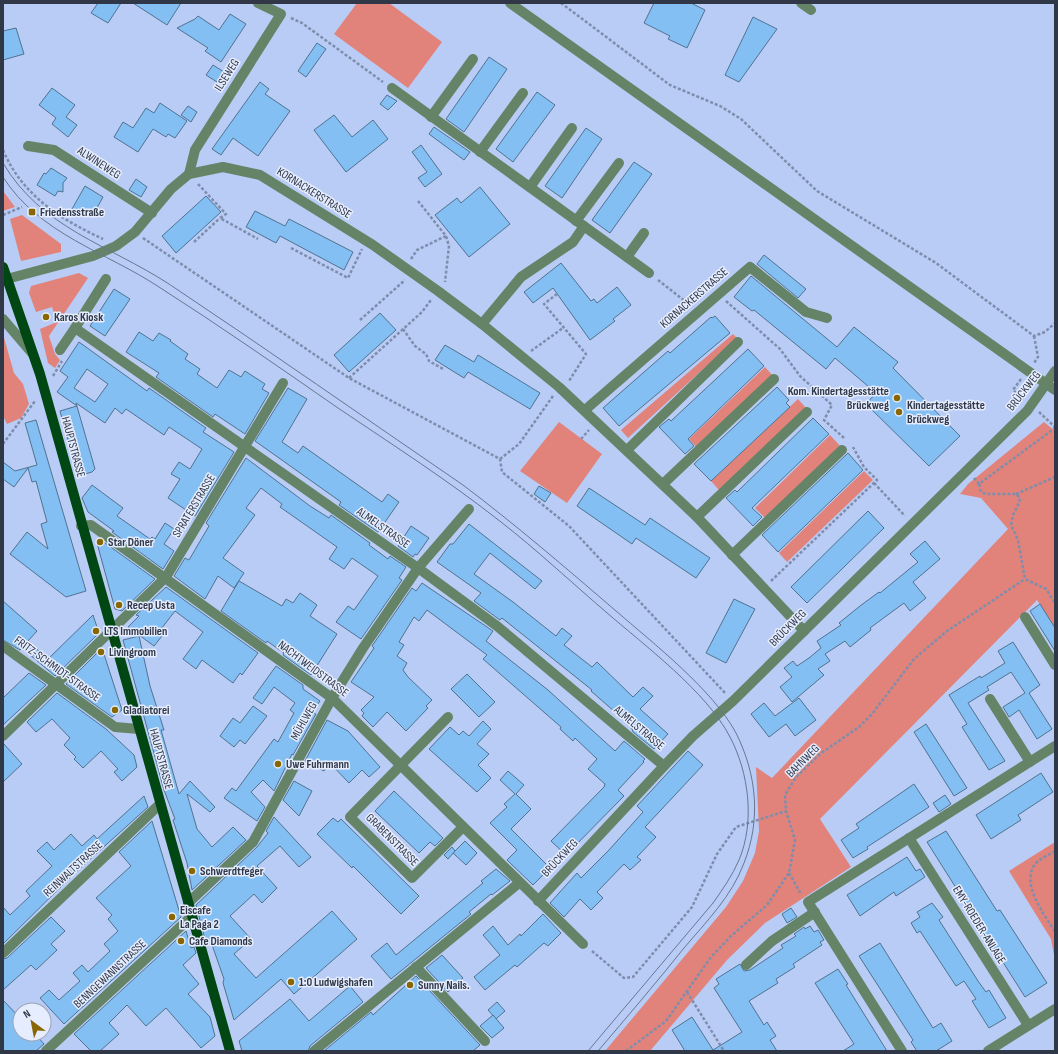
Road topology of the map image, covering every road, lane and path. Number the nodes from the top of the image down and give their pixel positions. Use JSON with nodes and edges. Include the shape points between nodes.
{"nodes":[{"id":1,"x":258,"y":3,"type":"edge"},
{"id":2,"x":510,"y":3,"type":"edge"},
{"id":3,"x":560,"y":3,"type":"edge"},
{"id":4,"x":801,"y":3,"type":"edge"},
{"id":5,"x":811,"y":10,"type":"dead end"},
{"id":6,"x":281,"y":14,"type":"junction"},
{"id":7,"x":473,"y":59,"type":"dead end"},
{"id":8,"x":392,"y":88,"type":"joint"},
{"id":9,"x":523,"y":93,"type":"dead end"},
{"id":10,"x":431,"y":117,"type":"junction"},
{"id":11,"x":572,"y":128,"type":"dead end"},
{"id":12,"x":28,"y":146,"type":"dead end"},
{"id":13,"x":3,"y":150,"type":"edge"},
{"id":14,"x":480,"y":152,"type":"junction"},
{"id":15,"x":619,"y":163,"type":"dead end"},
{"id":16,"x":189,"y":174,"type":"junction"},
{"id":17,"x":530,"y":187,"type":"junction"},
{"id":18,"x":418,"y":201,"type":"dead end"},
{"id":19,"x":22,"y":207,"type":"dead end"},
{"id":20,"x":152,"y":213,"type":"junction"},
{"id":21,"x":3,"y":215,"type":"edge"},
{"id":22,"x":220,"y":218,"type":"junction"},
{"id":23,"x":580,"y":224,"type":"junction"},
{"id":24,"x":135,"y":232,"type":"junction"},
{"id":25,"x":644,"y":233,"type":"dead end"},
{"id":26,"x":446,"y":236,"type":"junction"},
{"id":27,"x":258,"y":239,"type":"dead end"},
{"id":28,"x":366,"y":241,"type":"junction"},
{"id":29,"x":194,"y":242,"type":"dead end"},
{"id":30,"x":116,"y":246,"type":"junction"},
{"id":31,"x":291,"y":248,"type":"dead end"},
{"id":32,"x":627,"y":257,"type":"junction"},
{"id":33,"x":3,"y":267,"type":"edge"},
{"id":34,"x":409,"y":271,"type":"junction"},
{"id":35,"x":649,"y":273,"type":"joint"},
{"id":36,"x":106,"y":279,"type":"dead end"},
{"id":37,"x":5,"y":280,"type":"edge"},
{"id":38,"x":441,"y":293,"type":"junction"},
{"id":39,"x":557,"y":294,"type":"dead end"},
{"id":40,"x":718,"y":294,"type":"junction"},
{"id":41,"x":698,"y":312,"type":"junction"},
{"id":42,"x":827,"y":318,"type":"dead end"},
{"id":43,"x":3,"y":319,"type":"edge"},
{"id":44,"x":360,"y":320,"type":"dead end"},
{"id":45,"x":1055,"y":323,"type":"edge"},
{"id":46,"x":482,"y":324,"type":"junction"},
{"id":47,"x":75,"y":328,"type":"junction"},
{"id":48,"x":563,"y":328,"type":"junction"},
{"id":49,"x":403,"y":329,"type":"junction"},
{"id":50,"x":738,"y":342,"type":"dead end"},
{"id":51,"x":60,"y":350,"type":"joint"},
{"id":52,"x":32,"y":353,"type":"junction"},
{"id":53,"x":522,"y":357,"type":"junction"},
{"id":54,"x":443,"y":369,"type":"dead end"},
{"id":55,"x":1055,"y":371,"type":"edge"},
{"id":56,"x":349,"y":378,"type":"junction"},
{"id":57,"x":774,"y":379,"type":"dead end"},
{"id":58,"x":283,"y":383,"type":"dead end"},
{"id":59,"x":1046,"y":384,"type":"junction"},
{"id":60,"x":44,"y":389,"type":"junction"},
{"id":61,"x":561,"y":389,"type":"junction"},
{"id":62,"x":1055,"y":390,"type":"edge"},
{"id":63,"x":584,"y":410,"type":"junction"},
{"id":64,"x":807,"y":412,"type":"dead end"},
{"id":65,"x":1055,"y":428,"type":"edge"},
{"id":66,"x":847,"y":441,"type":"dead end"},
{"id":67,"x":3,"y":444,"type":"edge"},
{"id":68,"x":853,"y":446,"type":"dead end"},
{"id":69,"x":245,"y":448,"type":"junction"},
{"id":70,"x":627,"y":450,"type":"junction"},
{"id":71,"x":842,"y":450,"type":"dead end"},
{"id":72,"x":500,"y":459,"type":"junction"},
{"id":73,"x":968,"y":470,"type":"junction"},
{"id":74,"x":1055,"y":478,"type":"edge"},
{"id":75,"x":874,"y":483,"type":"junction"},
{"id":76,"x":663,"y":484,"type":"junction"},
{"id":77,"x":979,"y":484,"type":"junction"},
{"id":78,"x":1016,"y":494,"type":"junction"},
{"id":79,"x":469,"y":509,"type":"dead end"},
{"id":80,"x":697,"y":517,"type":"junction"},
{"id":81,"x":912,"y":523,"type":"junction"},
{"id":82,"x":81,"y":526,"type":"junction"},
{"id":83,"x":732,"y":555,"type":"junction"},
{"id":84,"x":418,"y":568,"type":"junction"},
{"id":85,"x":166,"y":577,"type":"junction"},
{"id":86,"x":1025,"y":579,"type":"junction"},
{"id":87,"x":764,"y":588,"type":"junction"},
{"id":88,"x":1055,"y":603,"type":"edge"},
{"id":89,"x":1025,"y":617,"type":"dead end"},
{"id":90,"x":111,"y":631,"type":"junction"},
{"id":91,"x":804,"y":631,"type":"junction"},
{"id":92,"x":3,"y":646,"type":"edge"},
{"id":93,"x":1055,"y":665,"type":"edge"},
{"id":94,"x":56,"y":684,"type":"junction"},
{"id":95,"x":332,"y":698,"type":"junction"},
{"id":96,"x":990,"y":700,"type":"dead end"},
{"id":97,"x":733,"y":701,"type":"junction"},
{"id":98,"x":448,"y":717,"type":"dead end"},
{"id":99,"x":140,"y":729,"type":"junction"},
{"id":100,"x":3,"y":736,"type":"edge"},
{"id":101,"x":1055,"y":746,"type":"edge"},
{"id":102,"x":1030,"y":762,"type":"junction"},
{"id":103,"x":401,"y":766,"type":"junction"},
{"id":104,"x":664,"y":766,"type":"junction"},
{"id":105,"x":160,"y":804,"type":"junction"},
{"id":106,"x":786,"y":810,"type":"junction"},
{"id":107,"x":463,"y":827,"type":"junction"},
{"id":108,"x":909,"y":838,"type":"junction"},
{"id":109,"x":1055,"y":851,"type":"edge"},
{"id":110,"x":789,"y":873,"type":"junction"},
{"id":111,"x":519,"y":883,"type":"junction"},
{"id":112,"x":538,"y":901,"type":"junction"},
{"id":113,"x":808,"y":902,"type":"junction"},
{"id":114,"x":188,"y":903,"type":"junction"},
{"id":115,"x":814,"y":912,"type":"junction"},
{"id":116,"x":192,"y":916,"type":"junction"},
{"id":117,"x":1055,"y":932,"type":"edge"},
{"id":118,"x":583,"y":944,"type":"joint"},
{"id":119,"x":3,"y":953,"type":"edge"},
{"id":120,"x":746,"y":965,"type":"dead end"},
{"id":121,"x":416,"y":967,"type":"junction"},
{"id":122,"x":687,"y":992,"type":"junction"},
{"id":123,"x":1055,"y":1009,"type":"edge"},
{"id":124,"x":1028,"y":1026,"type":"junction"},
{"id":125,"x":485,"y":1041,"type":"dead end"},
{"id":126,"x":46,"y":1051,"type":"edge"},
{"id":127,"x":230,"y":1051,"type":"edge"},
{"id":128,"x":314,"y":1051,"type":"edge"},
{"id":129,"x":626,"y":1051,"type":"edge"},
{"id":130,"x":724,"y":1051,"type":"edge"},
{"id":131,"x":902,"y":1051,"type":"edge"},
{"id":132,"x":988,"y":1051,"type":"edge"}],
"edges":[{"from":1,"to":6,"type":"street"},
{"from":2,"to":59,"type":"street"},
{"from":3,"to":45,"type":"path","via":[[670,84],[720,106],[741,119],[817,191],[936,263],[1034,336],[1045,332]]},
{"from":4,"to":5,"type":"street"},
{"from":6,"to":8,"type":"path","via":[[302,23]]},
{"from":6,"to":16,"type":"street","name":"ILSEWEG","via":[[194,150]]},
{"from":7,"to":10,"type":"street"},
{"from":8,"to":10,"type":"street"},
{"from":9,"to":14,"type":"street"},
{"from":10,"to":14,"type":"street"},
{"from":11,"to":17,"type":"street"},
{"from":12,"to":20,"type":"street","name":"ALWINEWEG","via":[[54,150]]},
{"from":13,"to":30,"type":"path","via":[[20,180],[46,207],[75,226]]},
{"from":14,"to":17,"type":"street"},
{"from":15,"to":23,"type":"street"},
{"from":16,"to":20,"type":"street","name":"KORNACKERSTRASSE","via":[[171,189]]},
{"from":16,"to":22,"type":"path","via":[[226,214]]},
{"from":16,"to":28,"type":"street","name":"KORNACKERSTRASSE","via":[[223,167],[260,175]]},
{"from":17,"to":23,"type":"street"},
{"from":18,"to":26,"type":"path"},
{"from":19,"to":21,"type":"path"},
{"from":20,"to":24,"type":"street","name":"KORNACKERSTRASSE"},
{"from":22,"to":27,"type":"path"},
{"from":22,"to":29,"type":"path"},
{"from":23,"to":32,"type":"street"},
{"from":23,"to":46,"type":"street","via":[[574,242],[521,277]]},
{"from":24,"to":30,"type":"street","name":"KORNACKERSTRASSE"},
{"from":24,"to":56,"type":"path"},
{"from":25,"to":32,"type":"street"},
{"from":26,"to":34,"type":"path","via":[[417,250]]},
{"from":26,"to":38,"type":"path","via":[[449,246]]},
{"from":28,"to":31,"type":"path","via":[[348,278]]},
{"from":28,"to":34,"type":"street","name":"KORNACKERSTRASSE"},
{"from":30,"to":37,"type":"street","name":"KORNACKERSTRASSE","via":[[94,256]]},
{"from":32,"to":35,"type":"street"},
{"from":33,"to":37,"type":"main road","name":"HAUPTSTRASSE"},
{"from":34,"to":38,"type":"street","name":"KORNACKERSTRASSE"},
{"from":34,"to":44,"type":"path"},
{"from":35,"to":41,"type":"path"},
{"from":36,"to":47,"type":"street"},
{"from":37,"to":52,"type":"main road","name":"HAUPTSTRASSE"},
{"from":38,"to":46,"type":"street","name":"KORNACKERSTRASSE"},
{"from":38,"to":49,"type":"path"},
{"from":39,"to":48,"type":"path","via":[[544,304]]},
{"from":40,"to":41,"type":"street","name":"KORNACKERSTRASSE"},
{"from":40,"to":42,"type":"street","name":"KORNACKERSTRASSE","via":[[750,266],[806,312]]},
{"from":40,"to":66,"type":"path","via":[[780,349],[800,376],[832,405],[824,420]]},
{"from":41,"to":63,"type":"street","name":"KORNACKERSTRASSE"},
{"from":43,"to":52,"type":"street"},
{"from":46,"to":53,"type":"street","name":"KORNACKERSTRASSE"},
{"from":47,"to":51,"type":"street"},
{"from":47,"to":69,"type":"street","name":"ALMELSTRASSE"},
{"from":48,"to":53,"type":"path"},
{"from":48,"to":61,"type":"path","via":[[586,354]]},
{"from":49,"to":54,"type":"path","via":[[415,346],[426,354],[429,361]]},
{"from":49,"to":56,"type":"path"},
{"from":50,"to":70,"type":"street"},
{"from":51,"to":60,"type":"path","via":[[64,358]]},
{"from":52,"to":60,"type":"main road","name":"HAUPTSTRASSE"},
{"from":53,"to":61,"type":"street","name":"KORNACKERSTRASSE"},
{"from":55,"to":59,"type":"street","name":"BRÜCKWEG"},
{"from":56,"to":72,"type":"path"},
{"from":57,"to":76,"type":"street"},
{"from":58,"to":69,"type":"street","name":"SPRATERSTRASSE"},
{"from":59,"to":62,"type":"street"},
{"from":59,"to":73,"type":"street","name":"BRÜCKWEG","via":[[1027,411]]},
{"from":60,"to":67,"type":"path"},
{"from":60,"to":82,"type":"main road","name":"HAUPTSTRASSE"},
{"from":61,"to":63,"type":"street","name":"KORNACKERSTRASSE"},
{"from":61,"to":72,"type":"path","via":[[519,444]]},
{"from":63,"to":70,"type":"street","name":"KORNACKERSTRASSE"},
{"from":64,"to":80,"type":"street"},
{"from":65,"to":77,"type":"path"},
{"from":68,"to":75,"type":"path","via":[[864,467],[877,480]]},
{"from":69,"to":84,"type":"street","name":"ALMELSTRASSE"},
{"from":69,"to":85,"type":"street","name":"SPRATERSTRASSE"},
{"from":70,"to":76,"type":"street","name":"KORNACKERSTRASSE"},
{"from":71,"to":83,"type":"street"},
{"from":72,"to":97,"type":"path","via":[[502,472],[569,526]]},
{"from":73,"to":77,"type":"path"},
{"from":73,"to":81,"type":"street","name":"BRÜCKWEG"},
{"from":74,"to":78,"type":"path"},
{"from":75,"to":81,"type":"path"},
{"from":75,"to":87,"type":"path"},
{"from":76,"to":80,"type":"street","name":"KORNACKERSTRASSE"},
{"from":77,"to":78,"type":"path","via":[[981,492],[986,494]]},
{"from":78,"to":86,"type":"path","via":[[1020,498],[1011,525],[1018,540]]},
{"from":79,"to":84,"type":"street","name":"MÜHLWEG"},
{"from":80,"to":83,"type":"street","name":"KORNACKERSTRASSE"},
{"from":81,"to":91,"type":"street","name":"BRÜCKWEG"},
{"from":82,"to":85,"type":"street","name":"NACHTWEIDSTRASSE","via":[[92,525]]},
{"from":82,"to":90,"type":"main road","name":"HAUPTSTRASSE"},
{"from":83,"to":87,"type":"street","name":"KORNACKERSTRASSE"},
{"from":84,"to":95,"type":"street","name":"MÜHLWEG"},
{"from":84,"to":104,"type":"street","name":"ALMELSTRASSE","via":[[497,626]]},
{"from":85,"to":90,"type":"street","name":"SPRATERSTRASSE"},
{"from":85,"to":95,"type":"street","name":"NACHTWEIDSTRASSE"},
{"from":86,"to":88,"type":"path","via":[[1046,589]]},
{"from":86,"to":106,"type":"path","name":"BAHNWEG","via":[[947,631],[914,659],[859,727],[820,754],[796,777],[785,795]]},
{"from":87,"to":91,"type":"street","name":"KORNACKERSTRASSE"},
{"from":89,"to":93,"type":"street"},
{"from":90,"to":94,"type":"street","name":"SPRATERSTRASSE"},
{"from":90,"to":99,"type":"main road","name":"HAUPTSTRASSE"},
{"from":91,"to":97,"type":"street","name":"BRÜCKWEG"},
{"from":92,"to":94,"type":"street","name":"FRITZ-SCHMIDT-STRASSE"},
{"from":94,"to":99,"type":"street","name":"FRITZ-SCHMIDT-STRASSE","via":[[115,727]]},
{"from":94,"to":100,"type":"street","name":"SPRATERSTRASSE"},
{"from":95,"to":103,"type":"street","name":"NACHTWEIDSTRASSE"},
{"from":95,"to":114,"type":"street","name":"MÜHLWEG","via":[[253,842]]},
{"from":96,"to":102,"type":"street"},
{"from":97,"to":104,"type":"street","name":"BRÜCKWEG"},
{"from":98,"to":103,"type":"street","name":"GRABENSTRASSE"},
{"from":99,"to":105,"type":"main road","name":"HAUPTSTRASSE"},
{"from":101,"to":102,"type":"street"},
{"from":102,"to":108,"type":"street"},
{"from":103,"to":107,"type":"street","name":"NACHTWEIDSTRASSE"},
{"from":103,"to":107,"type":"street","name":"GRABENSTRASSE","via":[[350,817],[412,878]]},
{"from":104,"to":112,"type":"street","name":"BRÜCKWEG"},
{"from":105,"to":114,"type":"main road","name":"HAUPTSTRASSE"},
{"from":105,"to":119,"type":"street","name":"REINWALTSTRASSE"},
{"from":106,"to":110,"type":"path","name":"BAHNWEG","via":[[795,840]]},
{"from":106,"to":118,"type":"path","via":[[736,827],[717,854],[692,907],[633,977],[624,978]]},
{"from":107,"to":111,"type":"street","name":"NACHTWEIDSTRASSE"},
{"from":108,"to":113,"type":"street"},
{"from":108,"to":124,"type":"street","name":"EMY-ROEDER-ANLAGE"},
{"from":109,"to":117,"type":"path","via":[[1036,864],[1030,877],[1034,897]]},
{"from":110,"to":113,"type":"path"},
{"from":110,"to":122,"type":"path","name":"BAHNWEG","via":[[767,905],[711,957]]},
{"from":111,"to":112,"type":"street","name":"NACHTWEIDSTRASSE"},
{"from":111,"to":121,"type":"street"},
{"from":112,"to":118,"type":"street","name":"NACHTWEIDSTRASSE"},
{"from":113,"to":115,"type":"street"},
{"from":114,"to":116,"type":"main road","name":"HAUPTSTRASSE"},
{"from":115,"to":120,"type":"street","via":[[772,940]]},
{"from":115,"to":131,"type":"street"},
{"from":116,"to":126,"type":"street","name":"BENNGEWANNSTRASSE"},
{"from":116,"to":127,"type":"main road","name":"HAUPTSTRASSE"},
{"from":121,"to":125,"type":"street"},
{"from":121,"to":128,"type":"street"},
{"from":122,"to":129,"type":"path","name":"BAHNWEG","via":[[666,1021]]},
{"from":122,"to":130,"type":"path"},
{"from":123,"to":124,"type":"street"},
{"from":124,"to":132,"type":"street"}]}
